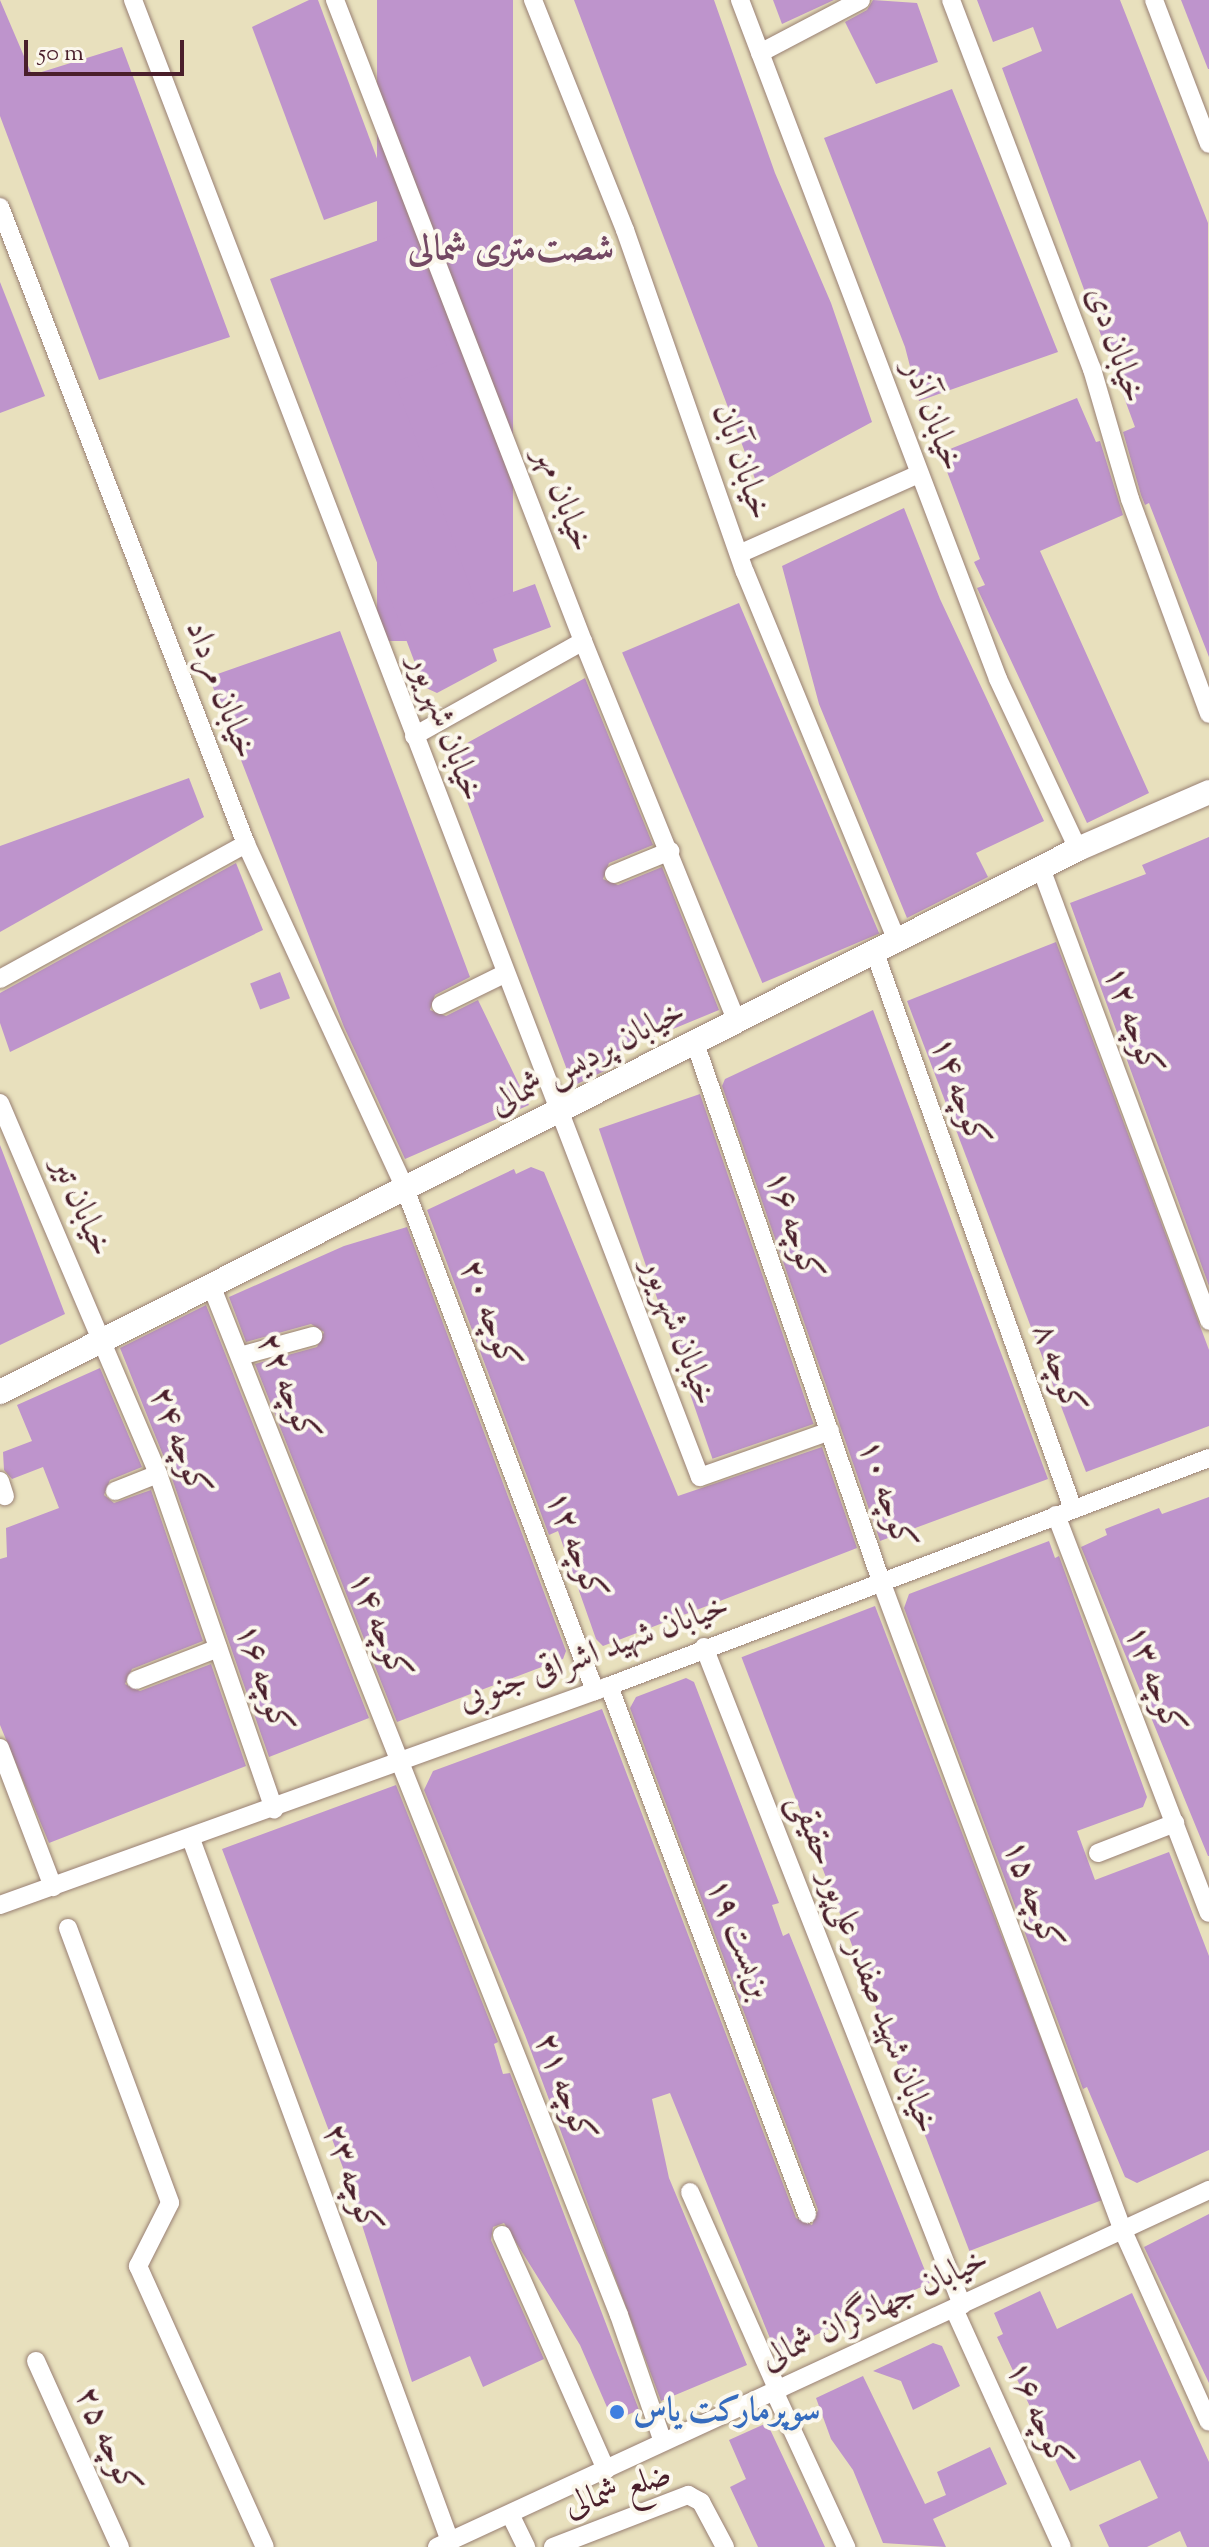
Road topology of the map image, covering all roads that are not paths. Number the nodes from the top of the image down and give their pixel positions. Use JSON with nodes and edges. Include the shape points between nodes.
{"nodes":[{"id":1,"x":133,"y":0,"type":"edge"},
{"id":2,"x":335,"y":0,"type":"edge"},
{"id":3,"x":533,"y":0,"type":"edge"},
{"id":4,"x":740,"y":0,"type":"edge"},
{"id":5,"x":861,"y":0,"type":"edge"},
{"id":6,"x":951,"y":0,"type":"edge"},
{"id":7,"x":1154,"y":0,"type":"edge"},
{"id":8,"x":760,"y":53,"type":"junction"},
{"id":9,"x":1209,"y":144,"type":"edge"},
{"id":10,"x":0,"y":207,"type":"edge"},
{"id":11,"x":919,"y":474,"type":"junction"},
{"id":12,"x":739,"y":554,"type":"junction"},
{"id":13,"x":583,"y":641,"type":"junction"},
{"id":14,"x":1209,"y":714,"type":"edge"},
{"id":15,"x":414,"y":736,"type":"junction"},
{"id":16,"x":1209,"y":792,"type":"edge"},
{"id":17,"x":246,"y":844,"type":"junction"},
{"id":18,"x":1078,"y":849,"type":"junction"},
{"id":19,"x":670,"y":851,"type":"junction"},
{"id":20,"x":1042,"y":871,"type":"junction"},
{"id":21,"x":614,"y":874,"type":"dead end"},
{"id":22,"x":898,"y":943,"type":"junction"},
{"id":23,"x":875,"y":953,"type":"junction"},
{"id":24,"x":504,"y":974,"type":"junction"},
{"id":25,"x":0,"y":979,"type":"edge"},
{"id":26,"x":441,"y":1005,"type":"dead end"},
{"id":27,"x":737,"y":1022,"type":"junction"},
{"id":28,"x":695,"y":1043,"type":"junction"},
{"id":29,"x":0,"y":1103,"type":"edge"},
{"id":30,"x":558,"y":1114,"type":"junction"},
{"id":31,"x":404,"y":1186,"type":"junction"},
{"id":32,"x":982,"y":1252,"type":"joint"},
{"id":33,"x":211,"y":1285,"type":"junction"},
{"id":34,"x":1209,"y":1321,"type":"edge"},
{"id":35,"x":313,"y":1336,"type":"dead end"},
{"id":36,"x":103,"y":1337,"type":"junction"},
{"id":37,"x":240,"y":1356,"type":"junction"},
{"id":38,"x":0,"y":1392,"type":"edge"},
{"id":39,"x":830,"y":1431,"type":"junction"},
{"id":40,"x":1209,"y":1458,"type":"edge"},
{"id":41,"x":511,"y":1468,"type":"joint"},
{"id":42,"x":158,"y":1474,"type":"junction"},
{"id":43,"x":115,"y":1491,"type":"dead end"},
{"id":44,"x":1065,"y":1512,"type":"junction"},
{"id":45,"x":305,"y":1515,"type":"joint"},
{"id":46,"x":193,"y":1570,"type":"joint"},
{"id":47,"x":881,"y":1581,"type":"junction"},
{"id":48,"x":704,"y":1647,"type":"junction"},
{"id":49,"x":218,"y":1648,"type":"junction"},
{"id":50,"x":136,"y":1680,"type":"dead end"},
{"id":51,"x":602,"y":1689,"type":"junction"},
{"id":52,"x":0,"y":1748,"type":"edge"},
{"id":53,"x":401,"y":1759,"type":"junction"},
{"id":54,"x":274,"y":1809,"type":"junction"},
{"id":55,"x":1175,"y":1823,"type":"junction"},
{"id":56,"x":191,"y":1839,"type":"junction"},
{"id":57,"x":1098,"y":1853,"type":"dead end"},
{"id":58,"x":53,"y":1887,"type":"junction"},
{"id":59,"x":0,"y":1905,"type":"edge"},
{"id":60,"x":1209,"y":1913,"type":"edge"},
{"id":61,"x":68,"y":1928,"type":"dead end"},
{"id":62,"x":1209,"y":2190,"type":"edge"},
{"id":63,"x":690,"y":2192,"type":"dead end"},
{"id":64,"x":807,"y":2214,"type":"dead end"},
{"id":65,"x":1123,"y":2231,"type":"junction"},
{"id":66,"x":502,"y":2235,"type":"dead end"},
{"id":67,"x":958,"y":2307,"type":"junction"},
{"id":68,"x":36,"y":2361,"type":"dead end"},
{"id":69,"x":776,"y":2392,"type":"junction"},
{"id":70,"x":1209,"y":2422,"type":"edge"},
{"id":71,"x":663,"y":2442,"type":"junction"},
{"id":72,"x":606,"y":2470,"type":"junction"},
{"id":73,"x":510,"y":2514,"type":"junction"},
{"id":74,"x":444,"y":2544,"type":"edge"},
{"id":75,"x":120,"y":2547,"type":"edge"},
{"id":76,"x":265,"y":2547,"type":"edge"},
{"id":77,"x":526,"y":2547,"type":"edge"},
{"id":78,"x":553,"y":2547,"type":"edge"},
{"id":79,"x":725,"y":2547,"type":"edge"},
{"id":80,"x":846,"y":2547,"type":"edge"},
{"id":81,"x":1062,"y":2547,"type":"edge"}],
"edges":[{"from":1,"to":15,"type":"street","name":"خیابان شهریور"},
{"from":2,"to":13,"type":"street","name":"خیابان مهر"},
{"from":3,"to":12,"type":"street","name":"خیابان آبان","via":[[625,230]]},
{"from":4,"to":8,"type":"street","name":"خیابان آذر"},
{"from":5,"to":8,"type":"street"},
{"from":6,"to":14,"type":"street","name":"خیابان دی","via":[[1092,369],[1130,499]]},
{"from":7,"to":9,"type":"street"},
{"from":8,"to":11,"type":"street","name":"خیابان آذر"},
{"from":10,"to":17,"type":"street","name":"خیابان مرداد"},
{"from":11,"to":12,"type":"street"},
{"from":11,"to":18,"type":"street","name":"خیابان آذر","via":[[998,679]]},
{"from":12,"to":22,"type":"street","name":"خیابان آبان"},
{"from":13,"to":15,"type":"street"},
{"from":13,"to":19,"type":"street","name":"خیابان مهر"},
{"from":15,"to":24,"type":"street","name":"خیابان شهریور"},
{"from":16,"to":18,"type":"street","name":"خیابان پردیس شمالی"},
{"from":17,"to":25,"type":"street"},
{"from":17,"to":31,"type":"street","name":"خیابان مرداد"},
{"from":18,"to":20,"type":"street","name":"خیابان پردیس شمالی"},
{"from":19,"to":21,"type":"street"},
{"from":19,"to":27,"type":"street","name":"خیابان مهر"},
{"from":20,"to":22,"type":"street","name":"خیابان پردیس شمالی"},
{"from":20,"to":34,"type":"street","name":"کوچه ۱۲"},
{"from":22,"to":23,"type":"street","name":"خیابان پردیس شمالی"},
{"from":23,"to":27,"type":"street","name":"خیابان پردیس شمالی"},
{"from":23,"to":32,"type":"street","name":"کوچه ۱۴"},
{"from":24,"to":26,"type":"street"},
{"from":24,"to":30,"type":"street","name":"خیابان شهریور"},
{"from":27,"to":28,"type":"street","name":"خیابان پردیس شمالی"},
{"from":28,"to":30,"type":"street","name":"خیابان پردیس شمالی"},
{"from":28,"to":39,"type":"street","name":"کوچه ۱۶"},
{"from":29,"to":36,"type":"street","name":"خیابان تیر"},
{"from":30,"to":31,"type":"street","name":"خیابان پردیس شمالی"},
{"from":30,"to":39,"type":"street","name":"خیابان شهریور","via":[[700,1477]]},
{"from":31,"to":33,"type":"street","name":"خیابان پردیس شمالی"},
{"from":31,"to":41,"type":"street","name":"کوچه ۲۰"},
{"from":32,"to":44,"type":"street","name":"کوچه ۸"},
{"from":33,"to":36,"type":"street","name":"خیابان پردیس شمالی"},
{"from":33,"to":37,"type":"street","name":"کوچه ۲۲"},
{"from":35,"to":37,"type":"street"},
{"from":36,"to":38,"type":"street","name":"خیابان پردیس شمالی"},
{"from":36,"to":42,"type":"street","name":"کوچه ۲۴"},
{"from":37,"to":45,"type":"street","name":"کوچه ۲۲"},
{"from":39,"to":47,"type":"street","name":"کوچه ۱۰"},
{"from":40,"to":44,"type":"street","name":"خیابان شهید اشراقی جنوبی"},
{"from":41,"to":51,"type":"street","name":"کوچه ۱۲"},
{"from":42,"to":43,"type":"street"},
{"from":42,"to":46,"type":"street","name":"کوچه ۲۴"},
{"from":44,"to":47,"type":"street","name":"خیابان شهید اشراقی جنوبی"},
{"from":44,"to":55,"type":"street","name":"کوچه ۱۳"},
{"from":45,"to":53,"type":"street","name":"کوچه ۱۴","via":[[331,1600]]},
{"from":46,"to":49,"type":"street","name":"کوچه ۱۶"},
{"from":47,"to":48,"type":"street","name":"خیابان شهید اشراقی جنوبی"},
{"from":47,"to":65,"type":"street","name":"کوچه ۱۵"},
{"from":48,"to":51,"type":"street","name":"خیابان شهید اشراقی جنوبی"},
{"from":48,"to":67,"type":"street","name":"خیابان شهید صفدر علی‌پور حقیقی"},
{"from":49,"to":50,"type":"street"},
{"from":49,"to":54,"type":"street","name":"کوچه ۱۶"},
{"from":51,"to":53,"type":"street","name":"خیابان شهید اشراقی جنوبی"},
{"from":51,"to":64,"type":"street","name":"بن‌بست ۱۹"},
{"from":52,"to":58,"type":"street"},
{"from":53,"to":54,"type":"street","name":"خیابان شهید اشراقی جنوبی"},
{"from":53,"to":71,"type":"street","name":"کوچه ۲۱","via":[[619,2315]]},
{"from":54,"to":56,"type":"street","name":"خیابان شهید اشراقی جنوبی"},
{"from":55,"to":57,"type":"street"},
{"from":55,"to":60,"type":"street","name":"کوچه ۱۳"},
{"from":56,"to":58,"type":"street","name":"خیابان شهید اشراقی جنوبی"},
{"from":56,"to":74,"type":"street","name":"کوچه ۲۳"},
{"from":58,"to":59,"type":"street","name":"خیابان شهید اشراقی جنوبی"},
{"from":61,"to":76,"type":"street","via":[[170,2203],[138,2266]]},
{"from":62,"to":65,"type":"street","name":"خیابان جهادگران شمالی"},
{"from":63,"to":69,"type":"street"},
{"from":65,"to":67,"type":"street","name":"خیابان جهادگران شمالی"},
{"from":65,"to":70,"type":"street"},
{"from":66,"to":72,"type":"street"},
{"from":67,"to":69,"type":"street","name":"خیابان جهادگران شمالی"},
{"from":67,"to":81,"type":"street","name":"کوچه ۱۶"},
{"from":68,"to":75,"type":"street","name":"کوچه ۲۵"},
{"from":69,"to":71,"type":"street","name":"خیابان جهادگران شمالی"},
{"from":69,"to":80,"type":"street"},
{"from":71,"to":72,"type":"street","name":"خیابان جهادگران شمالی"},
{"from":72,"to":73,"type":"street","name":"خیابان جهادگران شمالی"},
{"from":73,"to":74,"type":"street","name":"خیابان جهادگران شمالی"},
{"from":73,"to":77,"type":"street"},
{"from":78,"to":79,"type":"street","name":"ضلع شمالی","via":[[688,2495],[701,2502]]}]}
